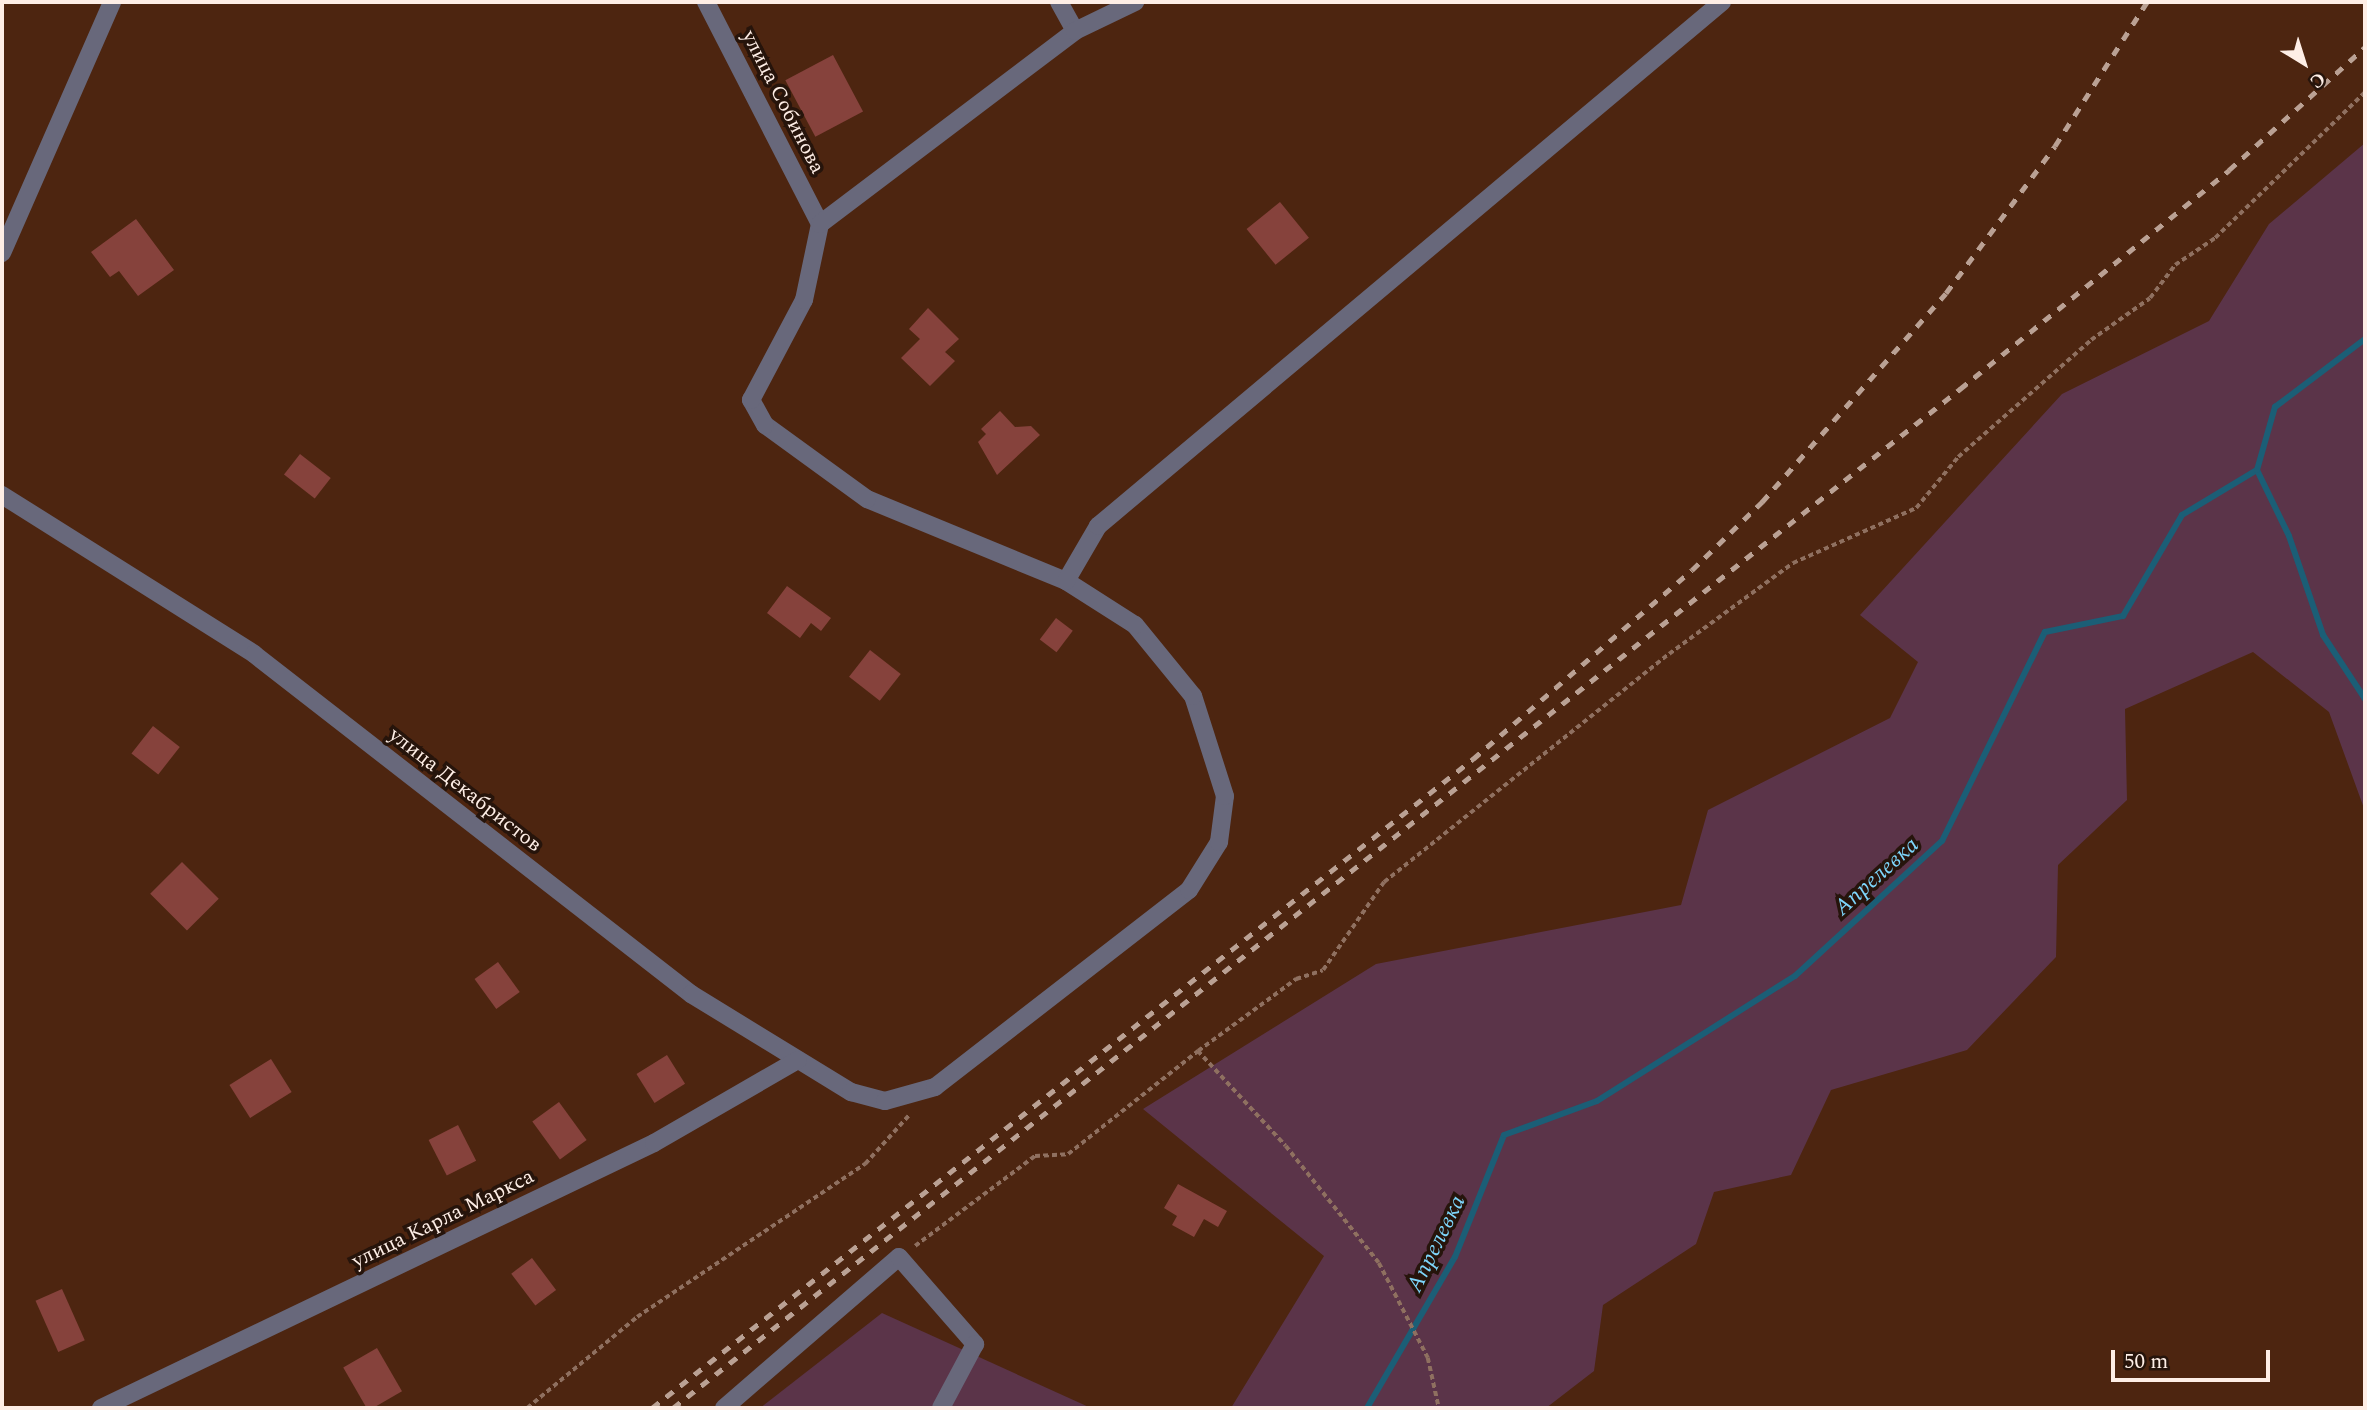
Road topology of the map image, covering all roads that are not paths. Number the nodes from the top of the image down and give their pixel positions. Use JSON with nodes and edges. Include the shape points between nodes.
{"nodes":[{"id":1,"x":112,"y":2,"type":"edge"},
{"id":2,"x":706,"y":2,"type":"edge"},
{"id":3,"x":1059,"y":2,"type":"edge"},
{"id":4,"x":1135,"y":2,"type":"edge"},
{"id":5,"x":1722,"y":2,"type":"edge"},
{"id":6,"x":1075,"y":31,"type":"junction"},
{"id":7,"x":820,"y":224,"type":"junction"},
{"id":8,"x":2,"y":253,"type":"edge"},
{"id":9,"x":2,"y":495,"type":"edge"},
{"id":10,"x":1066,"y":581,"type":"junction"},
{"id":11,"x":798,"y":1060,"type":"junction"},
{"id":12,"x":101,"y":1408,"type":"edge"},
{"id":13,"x":724,"y":1408,"type":"edge"},
{"id":14,"x":940,"y":1408,"type":"edge"}],
"edges":[{"from":1,"to":8,"type":"street"},
{"from":2,"to":7,"type":"street","name":"улица Собинова"},
{"from":3,"to":6,"type":"street"},
{"from":4,"to":6,"type":"street"},
{"from":5,"to":10,"type":"street","via":[[1098,526]]},
{"from":6,"to":7,"type":"street"},
{"from":7,"to":10,"type":"street","via":[[804,300],[751,400],[765,425],[867,499]]},
{"from":9,"to":11,"type":"street","name":"улица Декабристов","via":[[254,654],[691,994]]},
{"from":10,"to":11,"type":"street","name":"улица Декабристов","via":[[1135,625],[1193,696],[1226,796],[1219,842],[1189,890],[935,1087],[875,1101]]},
{"from":11,"to":12,"type":"street","name":"улица Карла Маркса","via":[[654,1143]]},
{"from":13,"to":14,"type":"street","via":[[899,1257],[975,1344]]}]}
